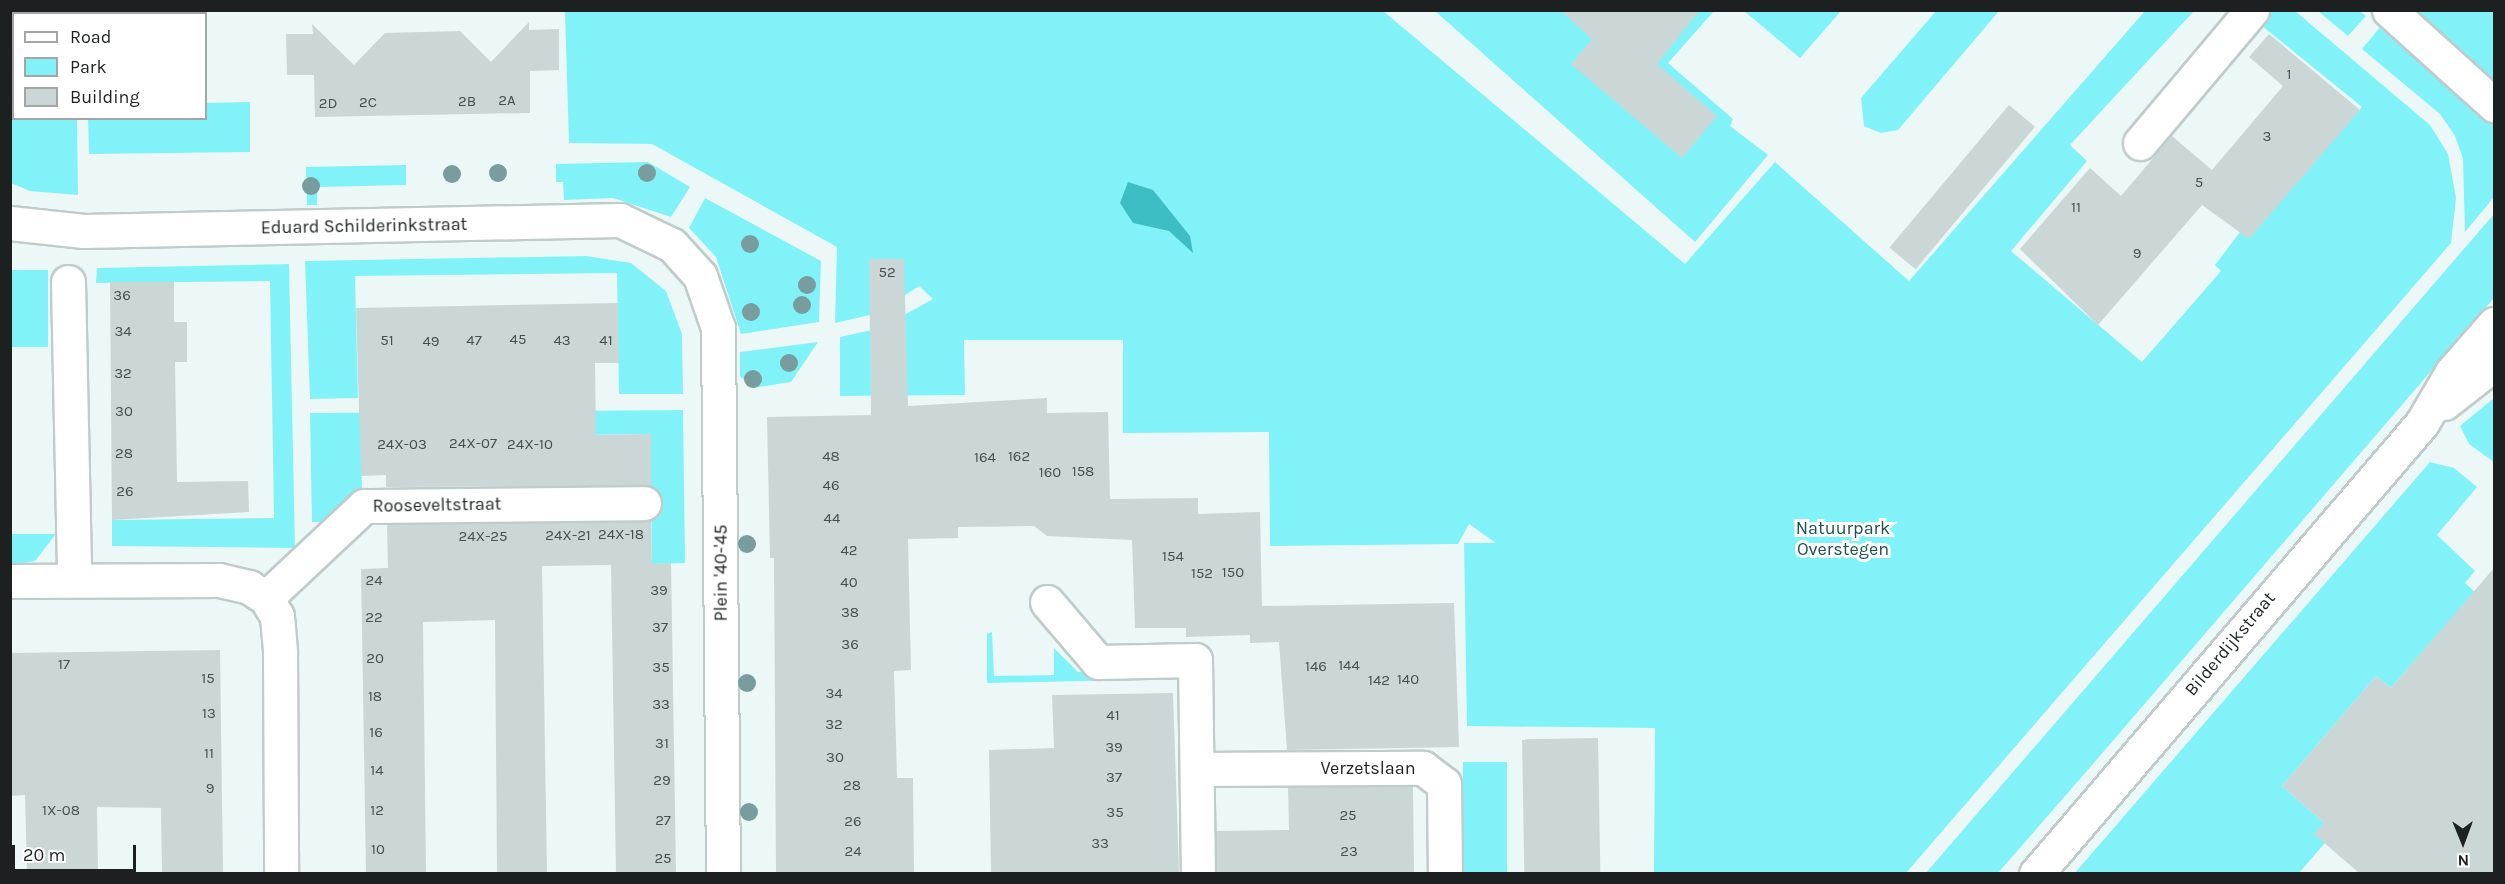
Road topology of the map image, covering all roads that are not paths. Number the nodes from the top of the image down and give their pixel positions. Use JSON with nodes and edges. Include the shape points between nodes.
{"nodes":[{"id":1,"x":2252,"y":10,"type":"edge"},
{"id":2,"x":2389,"y":10,"type":"edge"},
{"id":3,"x":2494,"y":105,"type":"edge"},
{"id":4,"x":2140,"y":143,"type":"dead end"},
{"id":5,"x":10,"y":223,"type":"edge"},
{"id":6,"x":700,"y":276,"type":"joint"},
{"id":7,"x":68,"y":282,"type":"dead end"},
{"id":8,"x":2494,"y":324,"type":"edge"},
{"id":9,"x":2494,"y":364,"type":"edge"},
{"id":10,"x":2426,"y":417,"type":"junction"},
{"id":11,"x":644,"y":503,"type":"dead end"},
{"id":12,"x":74,"y":579,"type":"junction"},
{"id":13,"x":10,"y":581,"type":"edge"},
{"id":14,"x":266,"y":598,"type":"junction"},
{"id":15,"x":1047,"y":602,"type":"dead end"},
{"id":16,"x":1197,"y":769,"type":"junction"},
{"id":17,"x":281,"y":873,"type":"edge"},
{"id":18,"x":723,"y":873,"type":"edge"},
{"id":19,"x":1198,"y":873,"type":"edge"},
{"id":20,"x":1446,"y":873,"type":"edge"},
{"id":21,"x":2036,"y":873,"type":"edge"}],
"edges":[{"from":1,"to":4,"type":"street"},
{"from":2,"to":3,"type":"street"},
{"from":5,"to":6,"type":"street","name":"Eduard Schilderinkstraat","via":[[84,231],[620,220],[672,245]]},
{"from":6,"to":18,"type":"street","name":"Plein '40-'45","via":[[718,328]]},
{"from":7,"to":12,"type":"street"},
{"from":8,"to":10,"type":"street","name":"Bilderdijkstraat","via":[[2452,372]]},
{"from":9,"to":10,"type":"street","name":"Bilderdijkstraat"},
{"from":10,"to":21,"type":"street","name":"Bilderdijkstraat"},
{"from":11,"to":14,"type":"street","name":"Rooseveltstraat","via":[[364,506]]},
{"from":12,"to":13,"type":"street"},
{"from":12,"to":14,"type":"street","via":[[219,580],[249,587]]},
{"from":14,"to":17,"type":"street","via":[[277,616],[280,653]]},
{"from":15,"to":16,"type":"street","via":[[1098,662],[1195,660]]},
{"from":16,"to":19,"type":"street"},
{"from":16,"to":20,"type":"street","name":"Verzetslaan","via":[[1423,768],[1444,784]]}]}
